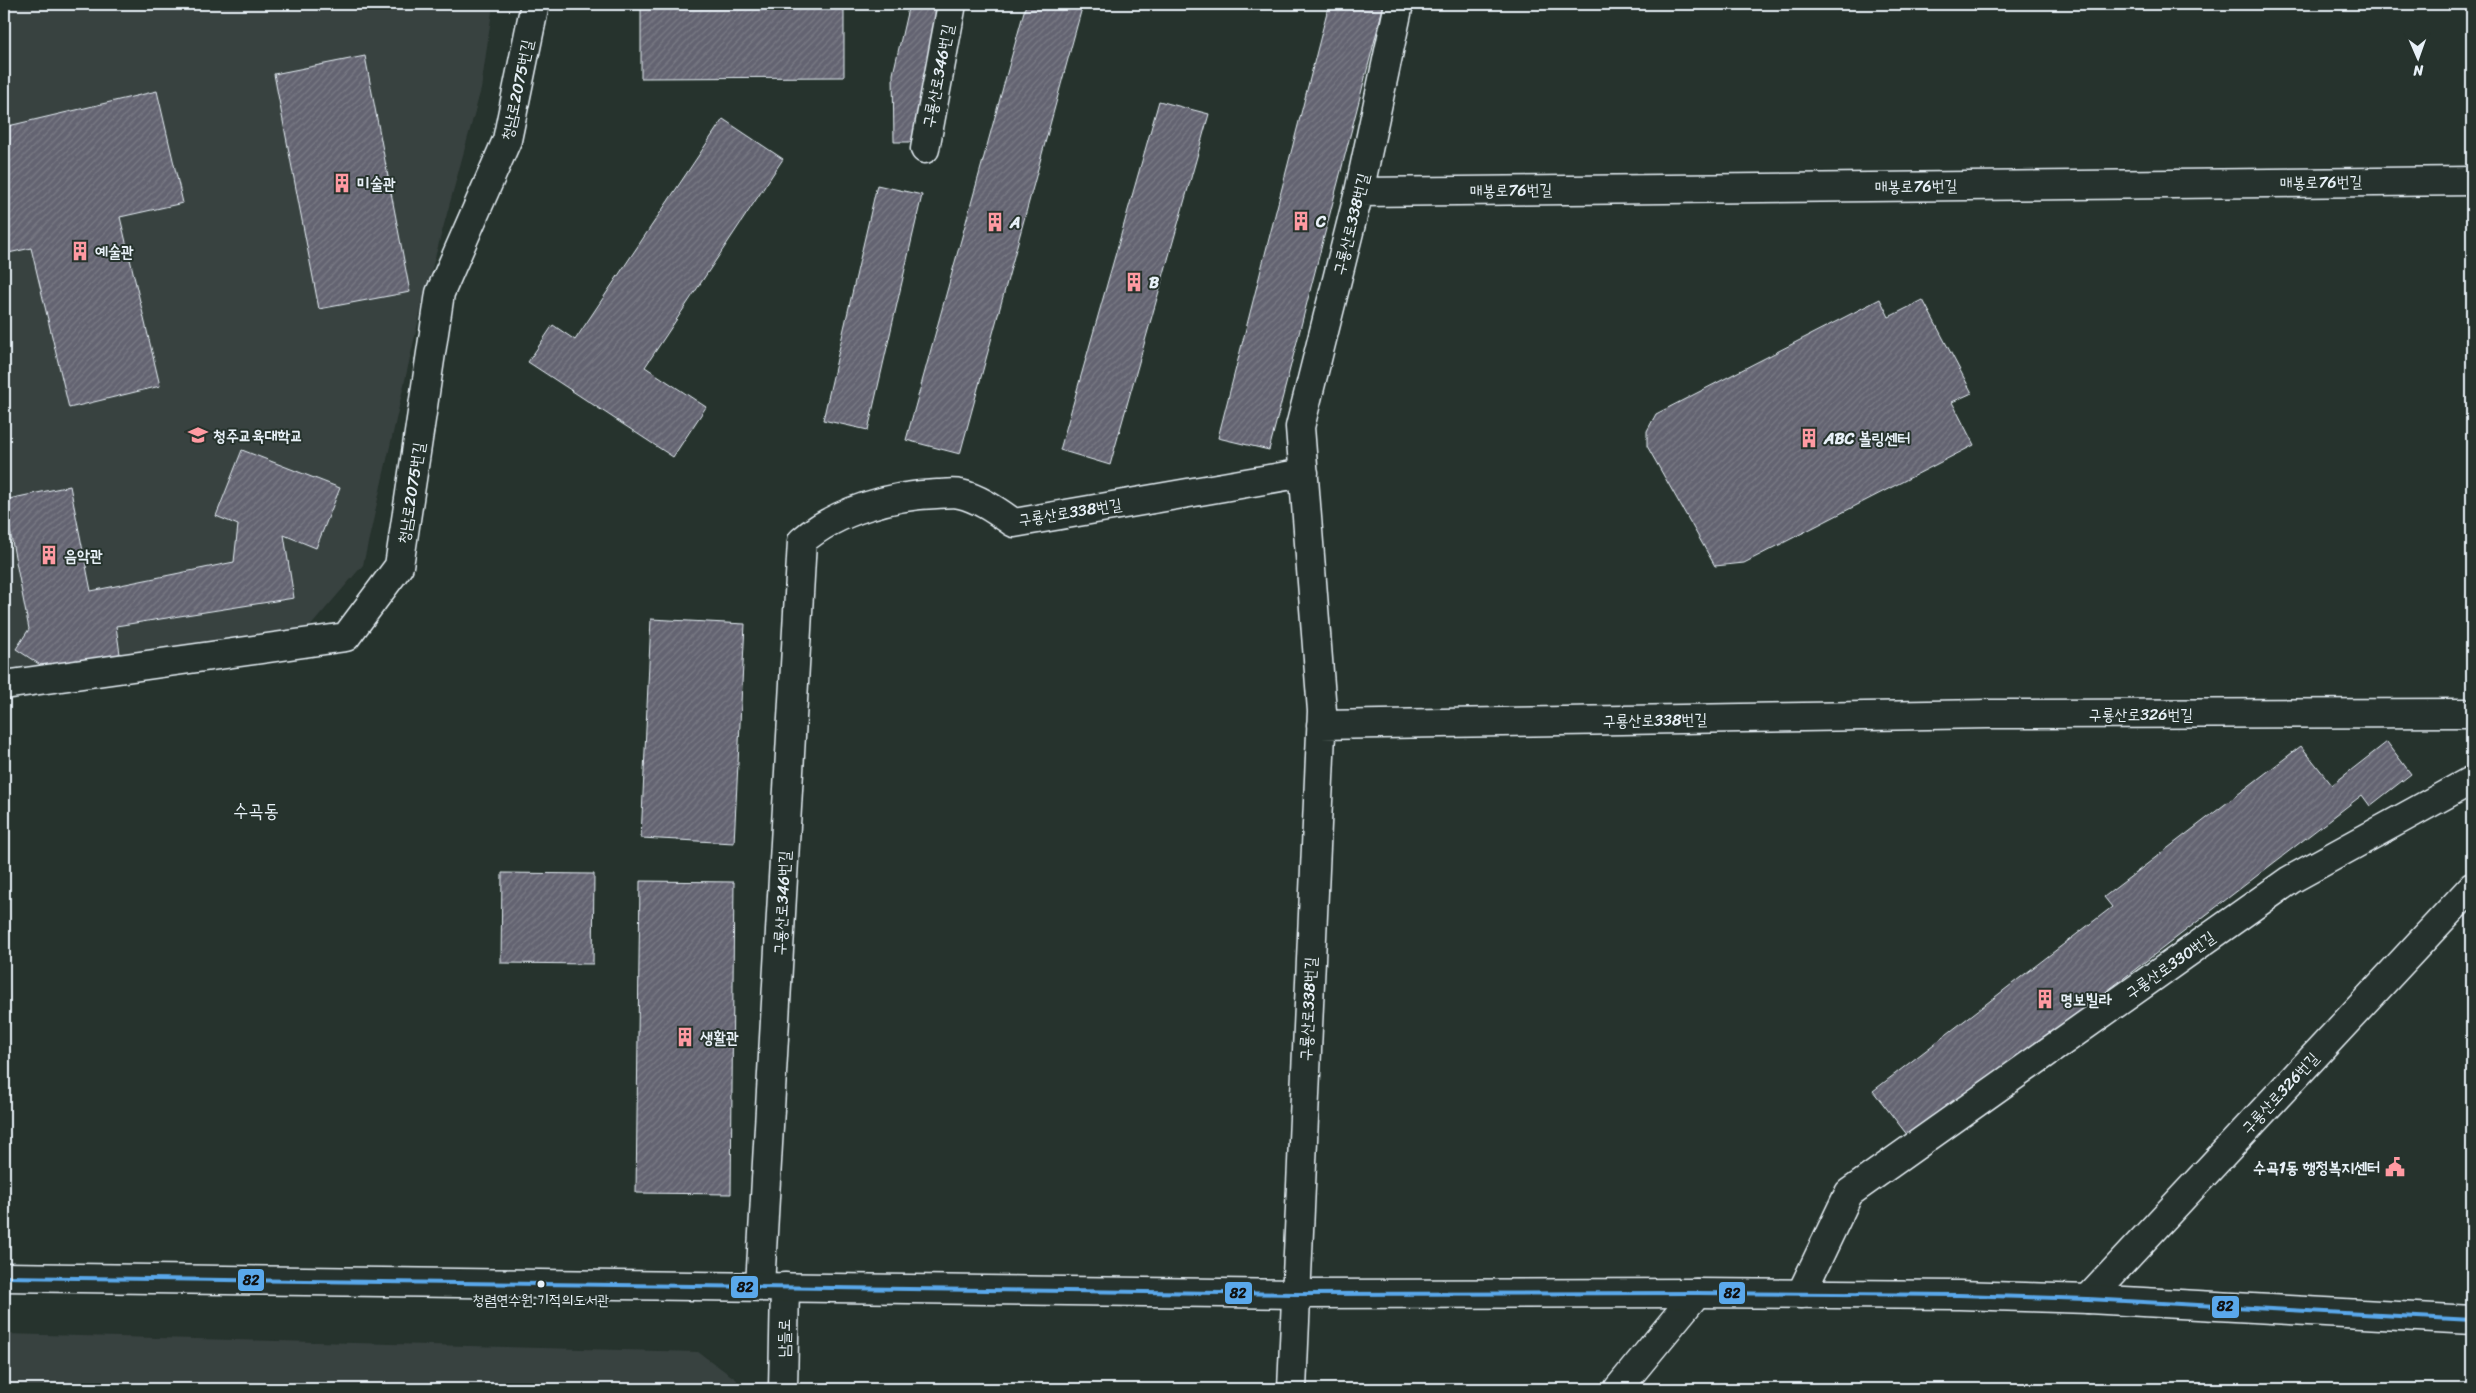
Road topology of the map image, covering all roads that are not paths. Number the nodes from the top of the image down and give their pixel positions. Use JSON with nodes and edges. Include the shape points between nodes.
{"nodes":[{"id":1,"x":535,"y":4,"type":"edge"},
{"id":2,"x":952,"y":4,"type":"edge"},
{"id":3,"x":1399,"y":4,"type":"edge"},
{"id":4,"x":925,"y":149,"type":"dead end"},
{"id":5,"x":2472,"y":181,"type":"edge"},
{"id":6,"x":1359,"y":192,"type":"junction"},
{"id":7,"x":1304,"y":472,"type":"junction"},
{"id":8,"x":818,"y":528,"type":"joint"},
{"id":9,"x":4,"y":685,"type":"edge"},
{"id":10,"x":2472,"y":713,"type":"edge"},
{"id":11,"x":1990,"y":714,"type":"joint"},
{"id":12,"x":1321,"y":725,"type":"junction"},
{"id":13,"x":2472,"y":780,"type":"edge"},
{"id":14,"x":2472,"y":886,"type":"edge"},
{"id":15,"x":4,"y":1277,"type":"edge"},
{"id":16,"x":772,"y":1286,"type":"junction"},
{"id":17,"x":1697,"y":1293,"type":"junction"},
{"id":18,"x":1295,"y":1294,"type":"junction"},
{"id":19,"x":1801,"y":1294,"type":"junction"},
{"id":20,"x":2088,"y":1299,"type":"junction"},
{"id":21,"x":2472,"y":1320,"type":"edge"},
{"id":22,"x":783,"y":1389,"type":"edge"},
{"id":23,"x":1292,"y":1389,"type":"edge"},
{"id":24,"x":1618,"y":1389,"type":"edge"}],
"edges":[{"from":1,"to":9,"type":"street","name":"청남로2075번길","via":[[507,140],[440,293],[399,566],[346,638]]},
{"from":2,"to":4,"type":"street","name":"구룡산로346번길"},
{"from":3,"to":6,"type":"street","name":"구룡산로338번길"},
{"from":5,"to":6,"type":"street","name":"매봉로76번길"},
{"from":6,"to":7,"type":"street","name":"구룡산로338번길","via":[[1300,427]]},
{"from":7,"to":8,"type":"street","name":"구룡산로338번길","via":[[1014,523],[959,493],[918,494],[883,500]]},
{"from":7,"to":12,"type":"street","name":"구룡산로338번길"},
{"from":8,"to":16,"type":"street","name":"구룡산로346번길","via":[[802,541]]},
{"from":10,"to":11,"type":"street","name":"구룡산로326번길"},
{"from":11,"to":12,"type":"street","name":"구룡산로338번길"},
{"from":12,"to":18,"type":"street","name":"구룡산로338번길"},
{"from":13,"to":19,"type":"street","name":"구룡산로330번길","via":[[2290,880],[1848,1193]]},
{"from":14,"to":20,"type":"street","name":"구룡산로326번길"},
{"from":15,"to":16,"type":"street"},
{"from":16,"to":18,"type":"street"},
{"from":16,"to":22,"type":"street","name":"남들로"},
{"from":17,"to":18,"type":"street"},
{"from":17,"to":19,"type":"street"},
{"from":17,"to":24,"type":"street"},
{"from":18,"to":23,"type":"street","name":"구룡산로338번길"},
{"from":19,"to":20,"type":"street"},
{"from":20,"to":21,"type":"street"}]}
